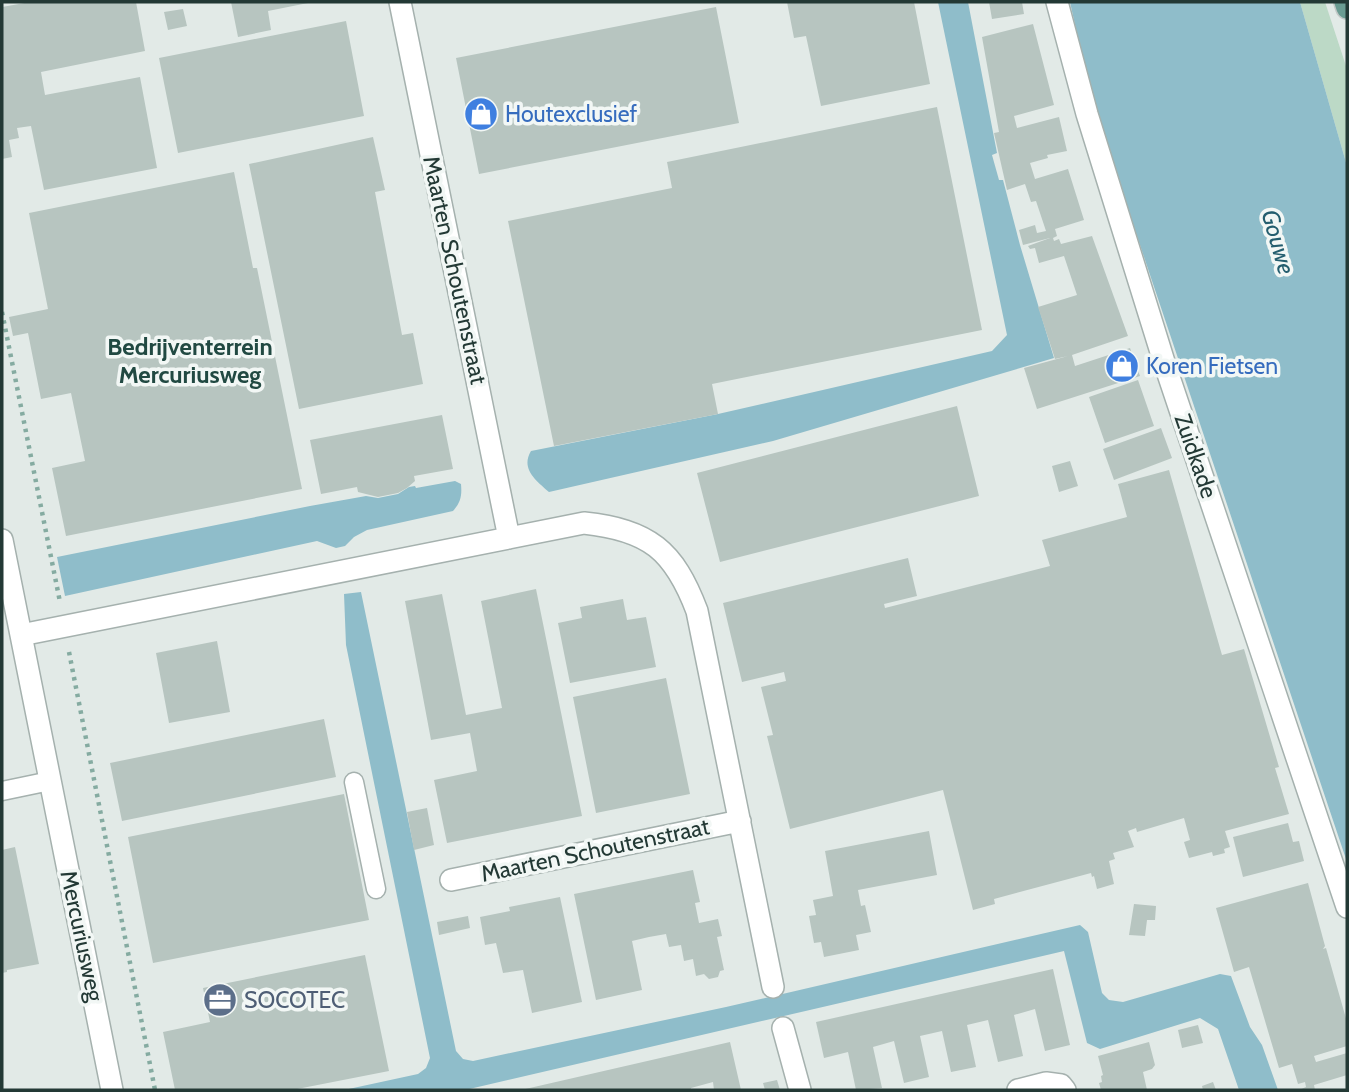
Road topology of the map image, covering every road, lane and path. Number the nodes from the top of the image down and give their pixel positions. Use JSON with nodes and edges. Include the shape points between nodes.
{"nodes":[{"id":1,"x":400,"y":2,"type":"edge"},
{"id":2,"x":1057,"y":2,"type":"edge"},
{"id":3,"x":1345,"y":2,"type":"edge"},
{"id":4,"x":1347,"y":8,"type":"edge"},
{"id":5,"x":2,"y":312,"type":"edge"},
{"id":6,"x":509,"y":538,"type":"junction"},
{"id":7,"x":2,"y":540,"type":"edge"},
{"id":8,"x":64,"y":628,"type":"junction"},
{"id":9,"x":21,"y":635,"type":"junction"},
{"id":10,"x":50,"y":782,"type":"junction"},
{"id":11,"x":354,"y":782,"type":"dead end"},
{"id":12,"x":2,"y":791,"type":"edge"},
{"id":13,"x":740,"y":821,"type":"junction"},
{"id":14,"x":451,"y":880,"type":"dead end"},
{"id":15,"x":376,"y":889,"type":"dead end"},
{"id":16,"x":1347,"y":907,"type":"edge"},
{"id":17,"x":773,"y":987,"type":"dead end"},
{"id":18,"x":783,"y":1028,"type":"dead end"},
{"id":19,"x":112,"y":1090,"type":"edge"},
{"id":20,"x":155,"y":1090,"type":"edge"},
{"id":21,"x":800,"y":1090,"type":"edge"},
{"id":22,"x":1018,"y":1090,"type":"edge"},
{"id":23,"x":1065,"y":1090,"type":"edge"}],
"edges":[{"from":1,"to":6,"type":"street","name":"Maarten Schoutenstraat"},
{"from":2,"to":16,"type":"street","name":"Zuidkade","via":[[1165,365]]},
{"from":3,"to":4,"type":"main road"},
{"from":5,"to":8,"type":"path"},
{"from":6,"to":8,"type":"street","name":"Maarten Schoutenstraat"},
{"from":6,"to":13,"type":"street","name":"Maarten Schoutenstraat","via":[[584,523],[613,526],[641,535],[677,567],[697,611]]},
{"from":7,"to":9,"type":"street","name":"Mercuriusweg"},
{"from":8,"to":9,"type":"street","name":"Maarten Schoutenstraat"},
{"from":8,"to":20,"type":"path"},
{"from":9,"to":10,"type":"street","name":"Mercuriusweg"},
{"from":10,"to":12,"type":"lane"},
{"from":10,"to":19,"type":"street","name":"Mercuriusweg"},
{"from":11,"to":15,"type":"lane"},
{"from":13,"to":14,"type":"street","name":"Maarten Schoutenstraat"},
{"from":13,"to":17,"type":"street","name":"Maarten Schoutenstraat"},
{"from":18,"to":21,"type":"street"},
{"from":22,"to":23,"type":"street","via":[[1046,1083]]}]}
